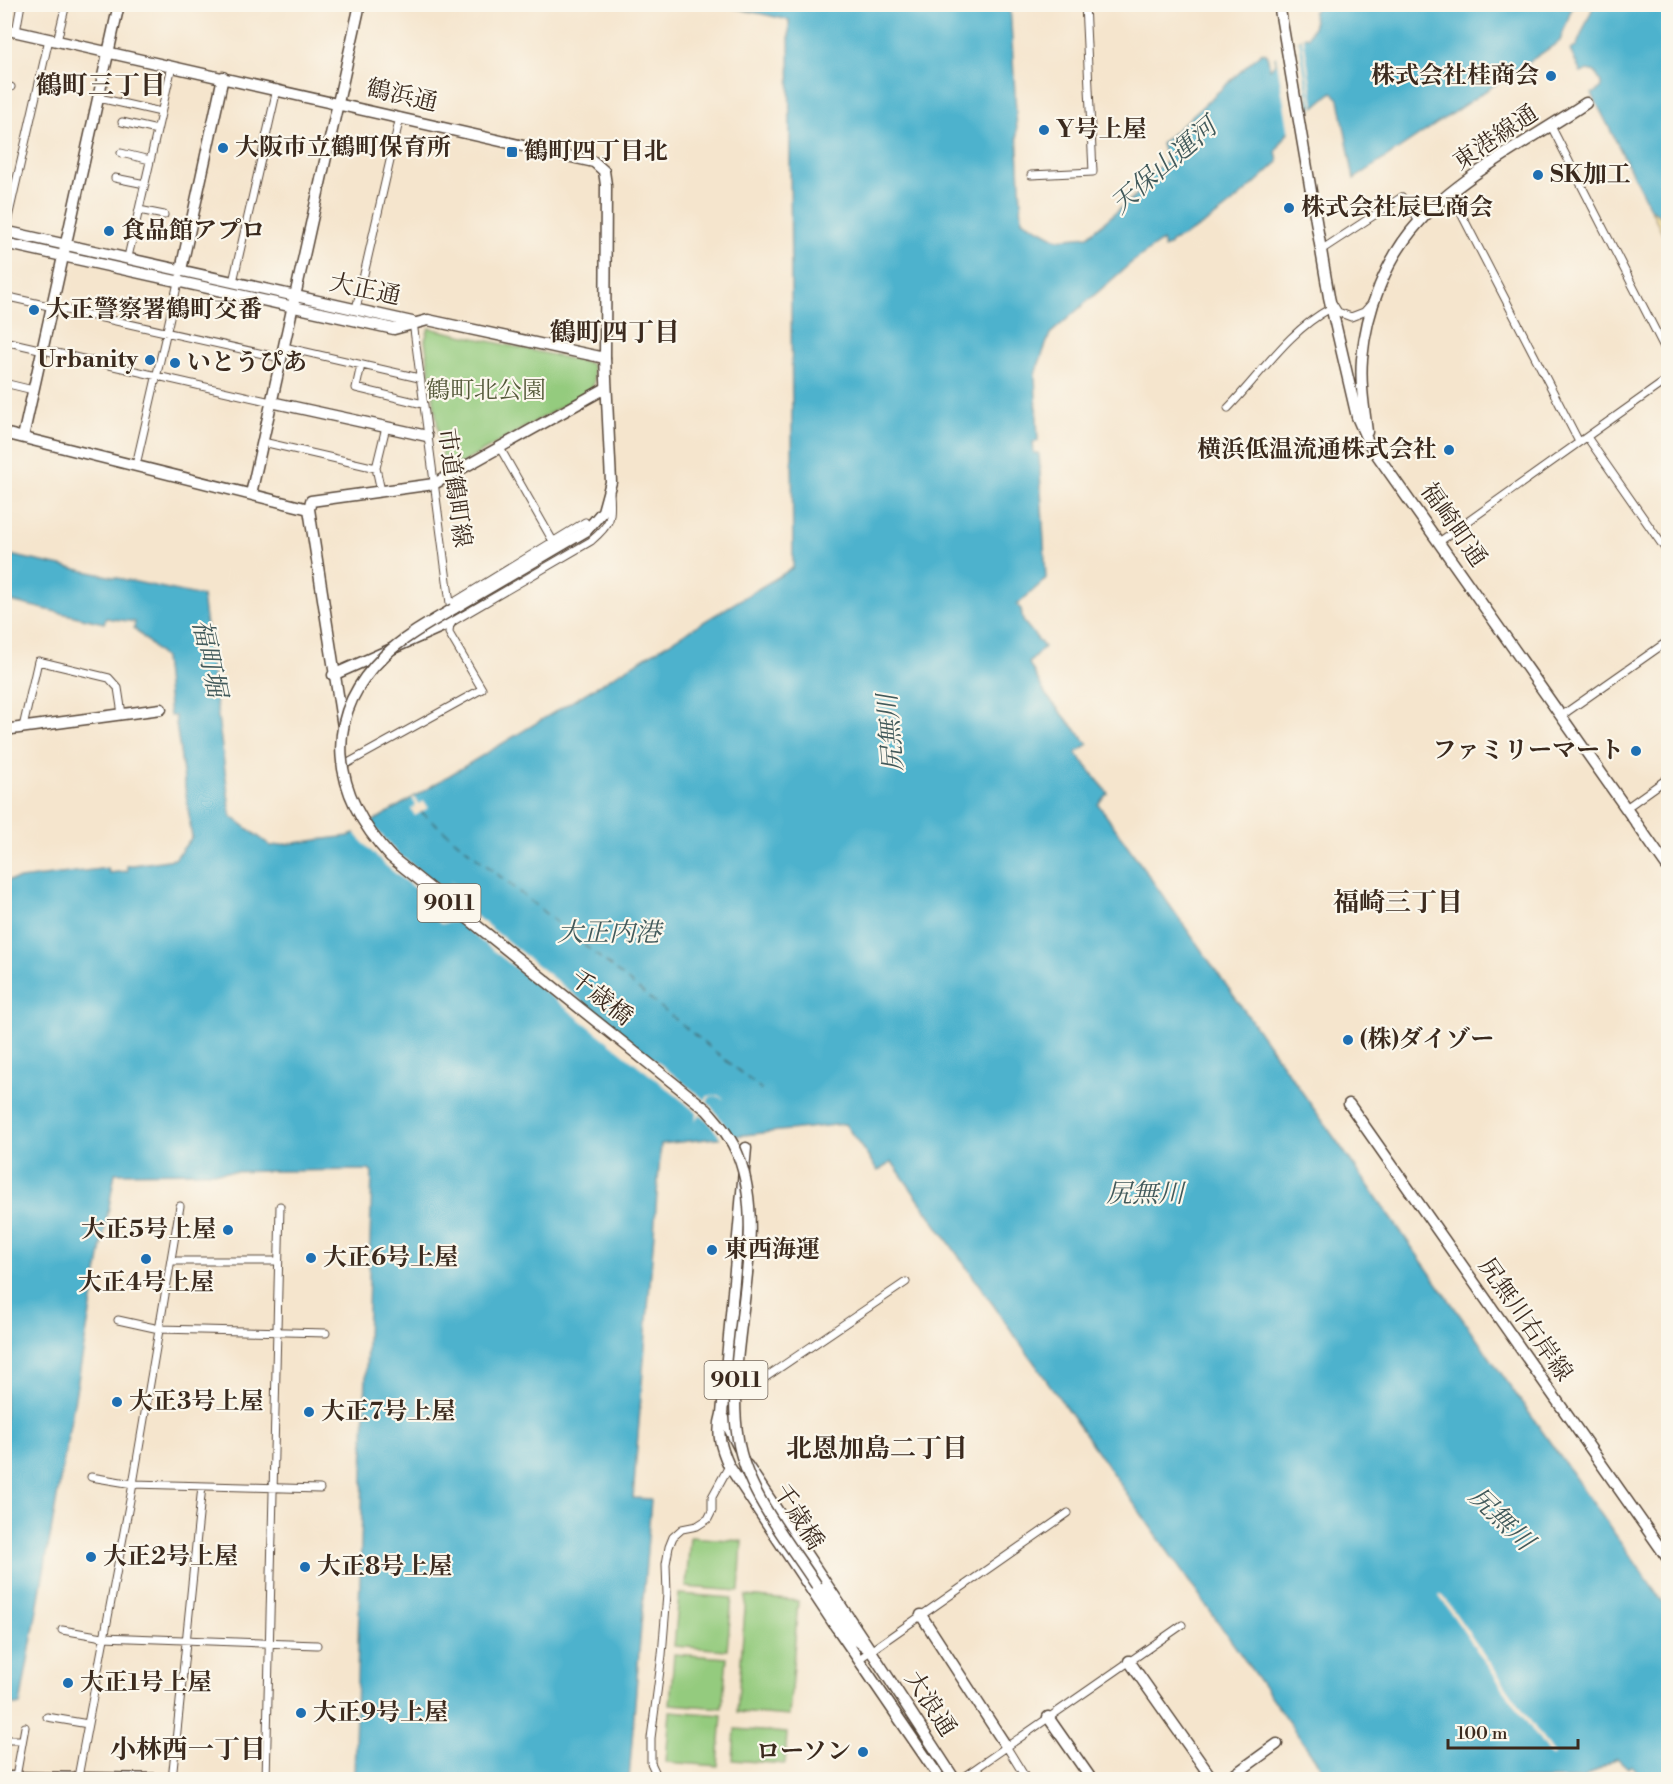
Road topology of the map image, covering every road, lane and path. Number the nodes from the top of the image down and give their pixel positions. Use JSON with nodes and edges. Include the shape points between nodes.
{"nodes":[{"id":1,"x":21,"y":4,"type":"edge"},
{"id":2,"x":66,"y":4,"type":"edge"},
{"id":3,"x":119,"y":4,"type":"edge"},
{"id":4,"x":360,"y":4,"type":"edge"},
{"id":5,"x":1085,"y":4,"type":"edge"},
{"id":6,"x":1279,"y":4,"type":"edge"},
{"id":7,"x":10,"y":31,"type":"edge"},
{"id":8,"x":53,"y":40,"type":"junction"},
{"id":9,"x":109,"y":53,"type":"junction"},
{"id":10,"x":172,"y":66,"type":"junction"},
{"id":11,"x":224,"y":77,"type":"junction"},
{"id":12,"x":277,"y":89,"type":"junction"},
{"id":13,"x":99,"y":98,"type":"junction"},
{"id":14,"x":338,"y":102,"type":"junction"},
{"id":15,"x":1586,"y":104,"type":"dead end"},
{"id":16,"x":161,"y":112,"type":"junction"},
{"id":17,"x":400,"y":117,"type":"junction"},
{"id":18,"x":122,"y":122,"type":"dead end"},
{"id":19,"x":1551,"y":126,"type":"junction"},
{"id":20,"x":157,"y":130,"type":"junction"},
{"id":21,"x":120,"y":153,"type":"dead end"},
{"id":22,"x":150,"y":160,"type":"junction"},
{"id":23,"x":1031,"y":175,"type":"dead end"},
{"id":24,"x":115,"y":178,"type":"dead end"},
{"id":25,"x":145,"y":184,"type":"junction"},
{"id":26,"x":1451,"y":194,"type":"junction"},
{"id":27,"x":139,"y":210,"type":"junction"},
{"id":28,"x":164,"y":215,"type":"dead end"},
{"id":29,"x":1419,"y":221,"type":"junction"},
{"id":30,"x":5,"y":231,"type":"edge"},
{"id":31,"x":4,"y":243,"type":"edge"},
{"id":32,"x":66,"y":244,"type":"junction"},
{"id":33,"x":1322,"y":250,"type":"junction"},
{"id":34,"x":64,"y":257,"type":"junction"},
{"id":35,"x":128,"y":257,"type":"junction"},
{"id":36,"x":180,"y":276,"type":"junction"},
{"id":37,"x":233,"y":282,"type":"junction"},
{"id":38,"x":4,"y":296,"type":"edge"},
{"id":39,"x":294,"y":301,"type":"junction"},
{"id":40,"x":1374,"y":301,"type":"junction"},
{"id":41,"x":1330,"y":302,"type":"junction"},
{"id":42,"x":52,"y":307,"type":"junction"},
{"id":43,"x":356,"y":309,"type":"junction"},
{"id":44,"x":413,"y":322,"type":"junction"},
{"id":45,"x":167,"y":332,"type":"junction"},
{"id":46,"x":4,"y":341,"type":"edge"},
{"id":47,"x":42,"y":350,"type":"junction"},
{"id":48,"x":283,"y":352,"type":"junction"},
{"id":49,"x":1668,"y":355,"type":"edge"},
{"id":50,"x":605,"y":358,"type":"junction"},
{"id":51,"x":361,"y":365,"type":"junction"},
{"id":52,"x":157,"y":375,"type":"junction"},
{"id":53,"x":419,"y":378,"type":"junction"},
{"id":54,"x":1668,"y":379,"type":"edge"},
{"id":55,"x":4,"y":383,"type":"edge"},
{"id":56,"x":606,"y":388,"type":"junction"},
{"id":57,"x":33,"y":390,"type":"junction"},
{"id":58,"x":271,"y":402,"type":"junction"},
{"id":59,"x":423,"y":404,"type":"junction"},
{"id":60,"x":1228,"y":408,"type":"dead end"},
{"id":61,"x":386,"y":427,"type":"junction"},
{"id":62,"x":4,"y":433,"type":"edge"},
{"id":63,"x":427,"y":436,"type":"junction"},
{"id":64,"x":23,"y":437,"type":"junction"},
{"id":65,"x":1587,"y":437,"type":"junction"},
{"id":66,"x":262,"y":442,"type":"junction"},
{"id":67,"x":1368,"y":442,"type":"junction"},
{"id":68,"x":1579,"y":442,"type":"junction"},
{"id":69,"x":500,"y":448,"type":"junction"},
{"id":70,"x":136,"y":465,"type":"junction"},
{"id":71,"x":376,"y":468,"type":"junction"},
{"id":72,"x":434,"y":484,"type":"junction"},
{"id":73,"x":381,"y":491,"type":"junction"},
{"id":74,"x":610,"y":492,"type":"junction"},
{"id":75,"x":251,"y":494,"type":"junction"},
{"id":76,"x":309,"y":509,"type":"junction"},
{"id":77,"x":585,"y":522,"type":"dead end"},
{"id":78,"x":1439,"y":542,"type":"junction"},
{"id":79,"x":554,"y":543,"type":"junction"},
{"id":80,"x":1668,"y":553,"type":"edge"},
{"id":81,"x":451,"y":604,"type":"junction"},
{"id":82,"x":450,"y":623,"type":"junction"},
{"id":83,"x":1668,"y":641,"type":"edge"},
{"id":84,"x":333,"y":675,"type":"junction"},
{"id":85,"x":161,"y":709,"type":"dead end"},
{"id":86,"x":122,"y":714,"type":"junction"},
{"id":87,"x":1561,"y":716,"type":"junction"},
{"id":88,"x":23,"y":727,"type":"junction"},
{"id":89,"x":4,"y":730,"type":"edge"},
{"id":90,"x":348,"y":763,"type":"joint"},
{"id":91,"x":1668,"y":778,"type":"edge"},
{"id":92,"x":1626,"y":808,"type":"junction"},
{"id":93,"x":1668,"y":868,"type":"edge"},
{"id":94,"x":1349,"y":1104,"type":"dead end"},
{"id":95,"x":746,"y":1148,"type":"dead end"},
{"id":96,"x":180,"y":1206,"type":"dead end"},
{"id":97,"x":280,"y":1206,"type":"dead end"},
{"id":98,"x":171,"y":1261,"type":"junction"},
{"id":99,"x":279,"y":1261,"type":"junction"},
{"id":100,"x":906,"y":1282,"type":"dead end"},
{"id":101,"x":118,"y":1320,"type":"dead end"},
{"id":102,"x":159,"y":1329,"type":"junction"},
{"id":103,"x":277,"y":1331,"type":"junction"},
{"id":104,"x":326,"y":1333,"type":"dead end"},
{"id":105,"x":722,"y":1411,"type":"junction"},
{"id":106,"x":747,"y":1465,"type":"junction"},
{"id":107,"x":729,"y":1466,"type":"junction"},
{"id":108,"x":91,"y":1477,"type":"dead end"},
{"id":109,"x":133,"y":1484,"type":"junction"},
{"id":110,"x":202,"y":1486,"type":"junction"},
{"id":111,"x":273,"y":1489,"type":"junction"},
{"id":112,"x":320,"y":1489,"type":"dead end"},
{"id":113,"x":1068,"y":1514,"type":"dead end"},
{"id":114,"x":1668,"y":1559,"type":"edge"},
{"id":115,"x":830,"y":1605,"type":"junction"},
{"id":116,"x":921,"y":1615,"type":"junction"},
{"id":117,"x":1182,"y":1625,"type":"dead end"},
{"id":118,"x":837,"y":1628,"type":"junction"},
{"id":119,"x":62,"y":1630,"type":"dead end"},
{"id":120,"x":103,"y":1637,"type":"junction"},
{"id":121,"x":186,"y":1640,"type":"junction"},
{"id":122,"x":271,"y":1644,"type":"junction"},
{"id":123,"x":317,"y":1645,"type":"dead end"},
{"id":124,"x":871,"y":1651,"type":"junction"},
{"id":125,"x":859,"y":1659,"type":"junction"},
{"id":126,"x":1129,"y":1661,"type":"junction"},
{"id":127,"x":47,"y":1717,"type":"dead end"},
{"id":128,"x":1048,"y":1717,"type":"junction"},
{"id":129,"x":88,"y":1724,"type":"junction"},
{"id":130,"x":25,"y":1727,"type":"dead end"},
{"id":131,"x":4,"y":1740,"type":"edge"},
{"id":132,"x":22,"y":1740,"type":"junction"},
{"id":133,"x":1277,"y":1744,"type":"dead end"},
{"id":134,"x":1006,"y":1746,"type":"junction"},
{"id":135,"x":4,"y":1777,"type":"edge"},
{"id":136,"x":16,"y":1778,"type":"edge"},
{"id":137,"x":78,"y":1778,"type":"edge"},
{"id":138,"x":950,"y":1778,"type":"edge"},
{"id":139,"x":172,"y":1779,"type":"edge"},
{"id":140,"x":256,"y":1779,"type":"edge"},
{"id":141,"x":266,"y":1779,"type":"edge"},
{"id":142,"x":659,"y":1779,"type":"edge"},
{"id":143,"x":1027,"y":1779,"type":"edge"},
{"id":144,"x":1092,"y":1779,"type":"edge"},
{"id":145,"x":1213,"y":1779,"type":"edge"},
{"id":146,"x":1227,"y":1779,"type":"edge"}],
"edges":[{"from":1,"to":7,"type":"street"},
{"from":2,"to":8,"type":"street"},
{"from":3,"to":9,"type":"street"},
{"from":4,"to":14,"type":"street"},
{"from":5,"to":23,"type":"street","via":[[1093,172]]},
{"from":6,"to":33,"type":"street","name":"福崎町通"},
{"from":7,"to":8,"type":"street","name":"鶴浜通"},
{"from":8,"to":9,"type":"street","name":"鶴浜通"},
{"from":8,"to":30,"type":"street"},
{"from":9,"to":10,"type":"street","name":"鶴浜通"},
{"from":9,"to":13,"type":"street"},
{"from":10,"to":11,"type":"street","name":"鶴浜通"},
{"from":10,"to":16,"type":"street"},
{"from":11,"to":12,"type":"street","name":"鶴浜通"},
{"from":11,"to":36,"type":"street"},
{"from":12,"to":14,"type":"street","name":"鶴浜通"},
{"from":12,"to":37,"type":"street"},
{"from":13,"to":16,"type":"street"},
{"from":13,"to":32,"type":"street"},
{"from":14,"to":17,"type":"street","name":"鶴浜通"},
{"from":14,"to":39,"type":"street"},
{"from":15,"to":19,"type":"street","name":"東港線通"},
{"from":16,"to":20,"type":"street"},
{"from":17,"to":43,"type":"street"},
{"from":17,"to":50,"type":"street","name":"鶴浜通","via":[[594,162],[604,171]]},
{"from":18,"to":20,"type":"street"},
{"from":19,"to":26,"type":"street","name":"東港線通"},
{"from":19,"to":49,"type":"street"},
{"from":20,"to":22,"type":"street"},
{"from":21,"to":22,"type":"street"},
{"from":22,"to":25,"type":"street"},
{"from":24,"to":25,"type":"street"},
{"from":25,"to":27,"type":"street"},
{"from":26,"to":29,"type":"street","name":"東港線通"},
{"from":26,"to":68,"type":"street"},
{"from":27,"to":28,"type":"street"},
{"from":27,"to":35,"type":"street"},
{"from":29,"to":33,"type":"street","via":[[1402,197]]},
{"from":29,"to":40,"type":"street","name":"東港線通","via":[[1392,260]]},
{"from":30,"to":32,"type":"street","name":"大正通"},
{"from":31,"to":34,"type":"street","name":"大正通"},
{"from":32,"to":34,"type":"street"},
{"from":32,"to":35,"type":"street","name":"大正通"},
{"from":33,"to":41,"type":"street","name":"福崎町通"},
{"from":34,"to":36,"type":"street","name":"大正通"},
{"from":34,"to":42,"type":"street"},
{"from":35,"to":36,"type":"street","name":"大正通"},
{"from":36,"to":37,"type":"street","name":"大正通"},
{"from":36,"to":39,"type":"street","name":"大正通"},
{"from":36,"to":45,"type":"street"},
{"from":37,"to":39,"type":"street","name":"大正通"},
{"from":38,"to":42,"type":"street"},
{"from":39,"to":43,"type":"street","name":"大正通"},
{"from":39,"to":44,"type":"street","name":"大正通","via":[[394,329]]},
{"from":39,"to":48,"type":"street"},
{"from":40,"to":41,"type":"street","via":[[1364,312],[1351,317],[1338,312]]},
{"from":40,"to":67,"type":"street","name":"東港線通","via":[[1362,358]]},
{"from":41,"to":60,"type":"street","via":[[1286,340]]},
{"from":41,"to":67,"type":"street","name":"福崎町通","via":[[1357,417]]},
{"from":42,"to":45,"type":"street"},
{"from":42,"to":47,"type":"street"},
{"from":43,"to":44,"type":"street","name":"大正通"},
{"from":44,"to":50,"type":"street","via":[[428,320]]},
{"from":44,"to":53,"type":"street","name":"市道鶴町線"},
{"from":45,"to":48,"type":"street"},
{"from":45,"to":52,"type":"street"},
{"from":46,"to":47,"type":"street"},
{"from":47,"to":52,"type":"street"},
{"from":47,"to":57,"type":"street"},
{"from":48,"to":51,"type":"street"},
{"from":48,"to":58,"type":"street"},
{"from":50,"to":56,"type":"street","name":"鶴浜通"},
{"from":51,"to":53,"type":"street"},
{"from":51,"to":59,"type":"street","via":[[356,388]]},
{"from":52,"to":58,"type":"street"},
{"from":52,"to":70,"type":"street"},
{"from":53,"to":59,"type":"street","name":"市道鶴町線"},
{"from":54,"to":65,"type":"street"},
{"from":55,"to":57,"type":"street"},
{"from":56,"to":69,"type":"street"},
{"from":56,"to":74,"type":"street","name":"鶴浜通"},
{"from":57,"to":64,"type":"street"},
{"from":58,"to":61,"type":"street"},
{"from":58,"to":66,"type":"street"},
{"from":59,"to":63,"type":"street","name":"市道鶴町線"},
{"from":61,"to":63,"type":"street"},
{"from":61,"to":71,"type":"street"},
{"from":62,"to":64,"type":"street"},
{"from":63,"to":72,"type":"street","name":"市道鶴町線"},
{"from":64,"to":70,"type":"street"},
{"from":65,"to":68,"type":"street"},
{"from":65,"to":80,"type":"street"},
{"from":66,"to":71,"type":"street"},
{"from":66,"to":75,"type":"street"},
{"from":67,"to":78,"type":"street","name":"福崎町通"},
{"from":68,"to":78,"type":"street"},
{"from":69,"to":72,"type":"street"},
{"from":69,"to":79,"type":"street"},
{"from":70,"to":75,"type":"street"},
{"from":71,"to":73,"type":"street"},
{"from":72,"to":73,"type":"street"},
{"from":72,"to":81,"type":"street","name":"市道鶴町線"},
{"from":73,"to":76,"type":"street","via":[[311,501]]},
{"from":74,"to":82,"type":"street","via":[[612,517],[591,541]]},
{"from":74,"to":115,"type":"street","name":"千歳橋","number":"9011","bridge":true,"via":[[598,520],[574,540],[419,629],[386,654],[367,675],[352,701],[342,735],[344,781],[358,816],[391,856],[707,1110],[726,1133],[742,1168],[749,1223],[736,1384],[741,1454],[753,1484]]},
{"from":75,"to":76,"type":"street"},
{"from":76,"to":84,"type":"street"},
{"from":77,"to":79,"type":"street"},
{"from":78,"to":87,"type":"street","name":"福崎町通"},
{"from":79,"to":81,"type":"street"},
{"from":81,"to":82,"type":"street","name":"市道鶴町線"},
{"from":82,"to":84,"type":"street"},
{"from":82,"to":90,"type":"street","via":[[449,633],[482,689]]},
{"from":83,"to":87,"type":"street"},
{"from":84,"to":90,"type":"street"},
{"from":85,"to":86,"type":"street"},
{"from":86,"to":88,"type":"street"},
{"from":86,"to":88,"type":"street","via":[[118,688],[110,678],[38,661]]},
{"from":87,"to":92,"type":"street","name":"福崎町通"},
{"from":88,"to":89,"type":"street"},
{"from":91,"to":92,"type":"street"},
{"from":92,"to":93,"type":"street","name":"福崎町通"},
{"from":94,"to":114,"type":"street","name":"尻無川右岸線"},
{"from":95,"to":105,"type":"street","name":"大浪通"},
{"from":96,"to":98,"type":"street"},
{"from":97,"to":99,"type":"street"},
{"from":98,"to":99,"type":"street"},
{"from":98,"to":102,"type":"street"},
{"from":99,"to":103,"type":"street"},
{"from":100,"to":105,"type":"street"},
{"from":101,"to":102,"type":"street"},
{"from":102,"to":103,"type":"street"},
{"from":102,"to":109,"type":"street"},
{"from":103,"to":104,"type":"street"},
{"from":103,"to":111,"type":"street"},
{"from":105,"to":106,"type":"street"},
{"from":105,"to":107,"type":"street","name":"大浪通","via":[[718,1428]]},
{"from":106,"to":107,"type":"street"},
{"from":106,"to":124,"type":"street"},
{"from":107,"to":118,"type":"street","name":"大浪通"},
{"from":107,"to":142,"type":"street","via":[[712,1497],[708,1519],[697,1526],[682,1528],[669,1547],[662,1655],[651,1738],[651,1763]]},
{"from":108,"to":109,"type":"street"},
{"from":109,"to":110,"type":"street"},
{"from":109,"to":120,"type":"street"},
{"from":110,"to":111,"type":"street"},
{"from":110,"to":121,"type":"street"},
{"from":111,"to":112,"type":"street"},
{"from":111,"to":122,"type":"street"},
{"from":113,"to":116,"type":"street"},
{"from":115,"to":118,"type":"street"},
{"from":115,"to":124,"type":"street","name":"千歳橋","via":[[855,1639]]},
{"from":116,"to":124,"type":"street"},
{"from":116,"to":134,"type":"street"},
{"from":117,"to":126,"type":"street"},
{"from":118,"to":125,"type":"street","name":"大浪通"},
{"from":119,"to":120,"type":"street"},
{"from":120,"to":121,"type":"street"},
{"from":120,"to":129,"type":"street"},
{"from":121,"to":122,"type":"street"},
{"from":121,"to":139,"type":"street"},
{"from":122,"to":123,"type":"street"},
{"from":122,"to":141,"type":"street"},
{"from":124,"to":125,"type":"street"},
{"from":124,"to":138,"type":"street","name":"大浪通"},
{"from":125,"to":138,"type":"street","name":"大浪通"},
{"from":126,"to":128,"type":"street"},
{"from":126,"to":145,"type":"street"},
{"from":127,"to":129,"type":"street"},
{"from":128,"to":134,"type":"street"},
{"from":128,"to":144,"type":"street"},
{"from":129,"to":137,"type":"street"},
{"from":130,"to":132,"type":"street"},
{"from":131,"to":132,"type":"street"},
{"from":132,"to":136,"type":"street"},
{"from":133,"to":146,"type":"street"},
{"from":134,"to":138,"type":"street"},
{"from":134,"to":143,"type":"street"},
{"from":135,"to":136,"type":"street"},
{"from":136,"to":137,"type":"street"},
{"from":137,"to":139,"type":"street"},
{"from":139,"to":140,"type":"street"}]}
